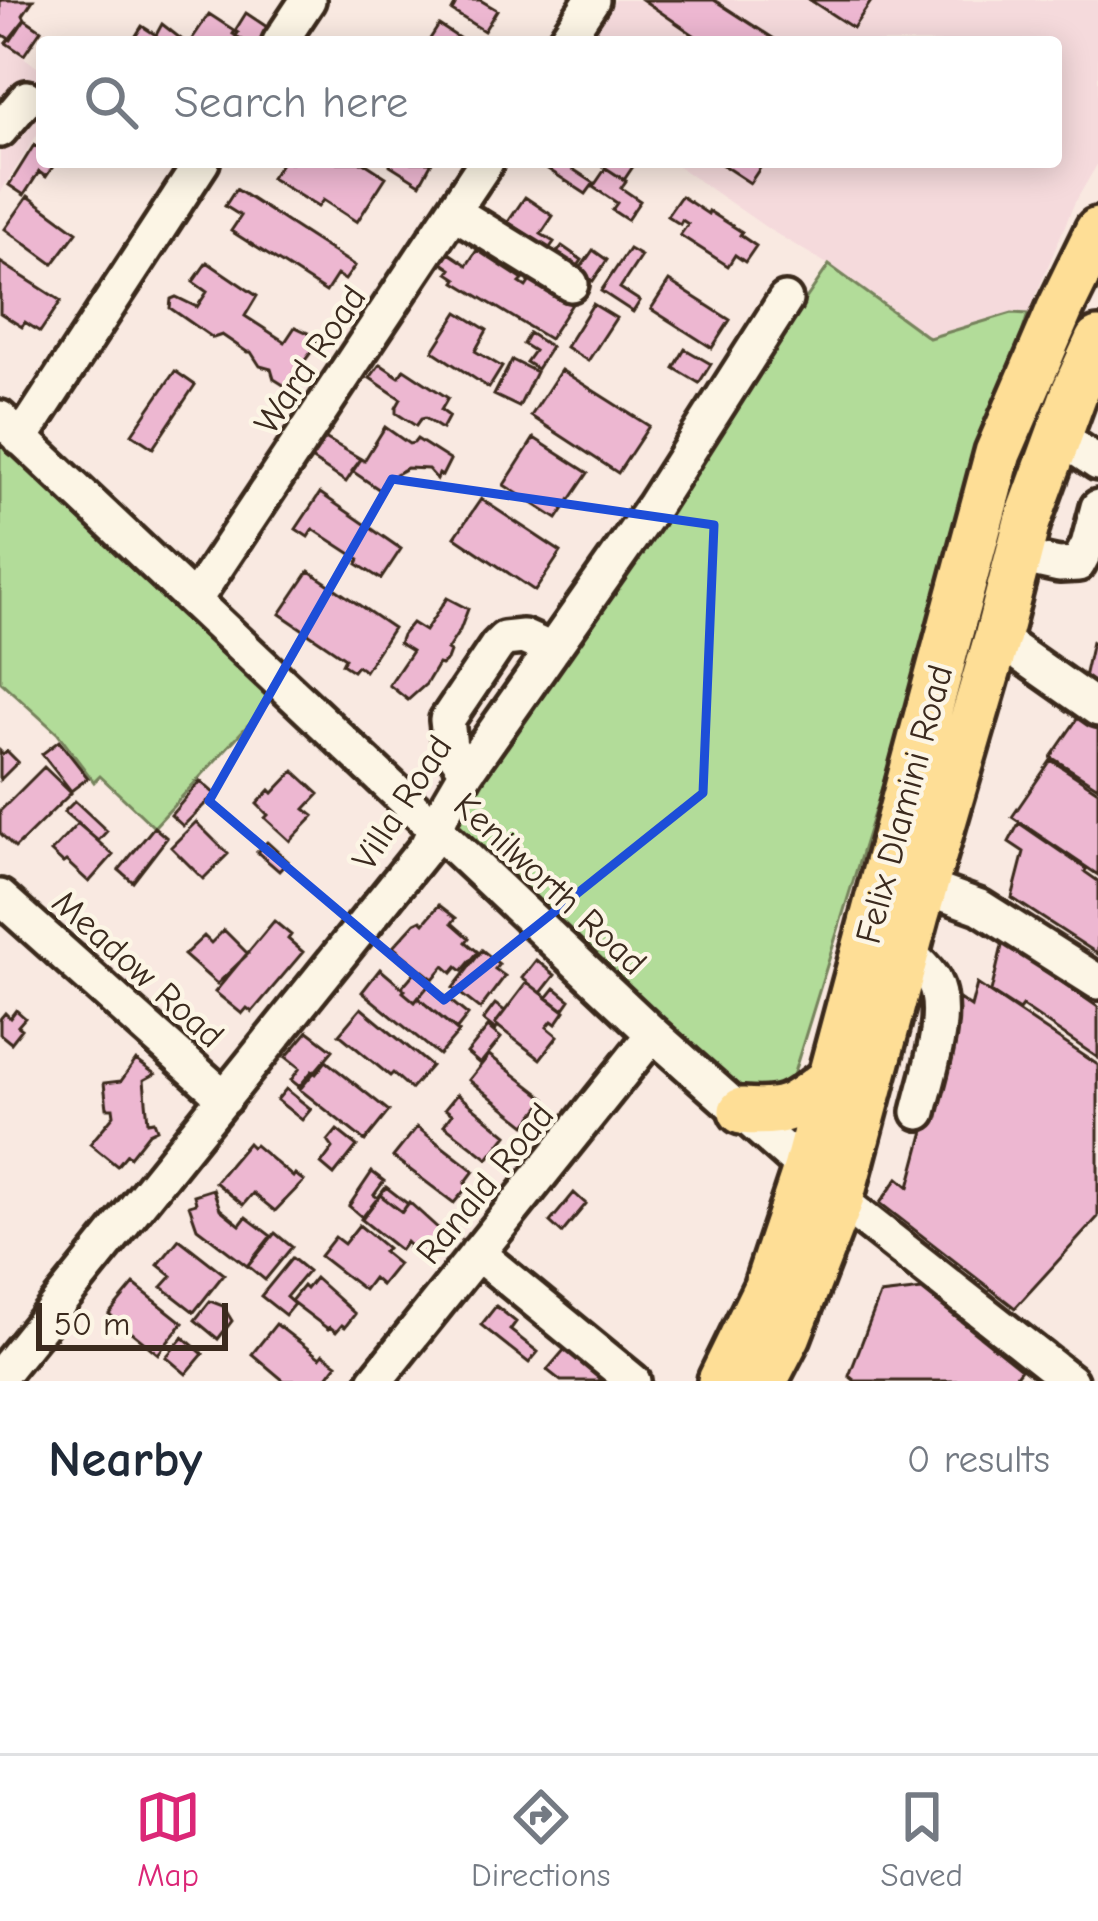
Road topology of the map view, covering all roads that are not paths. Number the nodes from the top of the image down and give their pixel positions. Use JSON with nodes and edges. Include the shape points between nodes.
{"nodes":[{"id":1,"x":308,"y":0,"type":"edge"},
{"id":2,"x":592,"y":0,"type":"edge"},
{"id":3,"x":284,"y":36,"type":"edge"},
{"id":4,"x":568,"y":36,"type":"edge"},
{"id":5,"x":27,"y":98,"type":"dead end"},
{"id":6,"x":0,"y":130,"type":"edge"},
{"id":7,"x":198,"y":168,"type":"edge"},
{"id":8,"x":482,"y":168,"type":"edge"},
{"id":9,"x":454,"y":212,"type":"junction"},
{"id":10,"x":1096,"y":254,"type":"edge"},
{"id":11,"x":571,"y":284,"type":"dead end"},
{"id":12,"x":785,"y":300,"type":"dead end"},
{"id":13,"x":1092,"y":371,"type":"edge"},
{"id":14,"x":10,"y":428,"type":"edge"},
{"id":15,"x":1058,"y":436,"type":"junction"},
{"id":16,"x":1098,"y":463,"type":"edge"},
{"id":17,"x":1098,"y":507,"type":"edge"},
{"id":18,"x":1018,"y":556,"type":"junction"},
{"id":19,"x":195,"y":599,"type":"junction"},
{"id":20,"x":997,"y":638,"type":"junction"},
{"id":21,"x":552,"y":650,"type":"junction"},
{"id":22,"x":1098,"y":709,"type":"edge"},
{"id":23,"x":467,"y":771,"type":"junction"},
{"id":24,"x":435,"y":828,"type":"junction"},
{"id":25,"x":925,"y":887,"type":"junction"},
{"id":26,"x":1,"y":900,"type":"edge"},
{"id":27,"x":907,"y":951,"type":"junction"},
{"id":28,"x":1098,"y":982,"type":"edge"},
{"id":29,"x":653,"y":1034,"type":"junction"},
{"id":30,"x":830,"y":1079,"type":"junction"},
{"id":31,"x":225,"y":1098,"type":"junction"},
{"id":32,"x":742,"y":1111,"type":"junction"},
{"id":33,"x":919,"y":1112,"type":"dead end"},
{"id":34,"x":806,"y":1169,"type":"junction"},
{"id":35,"x":840,"y":1200,"type":"junction"},
{"id":36,"x":477,"y":1253,"type":"junction"},
{"id":37,"x":0,"y":1376,"type":"edge"},
{"id":38,"x":375,"y":1381,"type":"edge"},
{"id":39,"x":633,"y":1381,"type":"edge"},
{"id":40,"x":721,"y":1381,"type":"edge"},
{"id":41,"x":764,"y":1381,"type":"edge"},
{"id":42,"x":1070,"y":1381,"type":"edge"}],
"edges":[{"from":1,"to":3,"type":"street"},
{"from":2,"to":4,"type":"street"},
{"from":5,"to":6,"type":"street"},
{"from":7,"to":14,"type":"street"},
{"from":8,"to":9,"type":"street","name":"Ward Road"},
{"from":9,"to":11,"type":"street"},
{"from":9,"to":19,"type":"street","name":"Ward Road"},
{"from":10,"to":30,"type":"main road","name":"Felix Dlamini Road","via":[[998,453]]},
{"from":12,"to":21,"type":"street","name":"Villa Road"},
{"from":13,"to":15,"type":"main road","name":"Felix Dlamini Road"},
{"from":14,"to":19,"type":"street","name":"Kenilworth Road"},
{"from":15,"to":16,"type":"street"},
{"from":15,"to":18,"type":"main road","name":"Felix Dlamini Road"},
{"from":17,"to":18,"type":"street","via":[[1078,564]]},
{"from":18,"to":20,"type":"main road","name":"Felix Dlamini Road"},
{"from":19,"to":24,"type":"street","name":"Kenilworth Road"},
{"from":20,"to":22,"type":"street"},
{"from":20,"to":25,"type":"main road","name":"Felix Dlamini Road"},
{"from":21,"to":23,"type":"street","name":"Villa Road"},
{"from":21,"to":23,"type":"street","via":[[523,638],[497,646],[447,720],[450,746]]},
{"from":23,"to":24,"type":"street","name":"Villa Road"},
{"from":24,"to":29,"type":"street","name":"Kenilworth Road"},
{"from":24,"to":31,"type":"street","name":"Villa Road"},
{"from":25,"to":27,"type":"main road","name":"Felix Dlamini Road"},
{"from":25,"to":28,"type":"street","via":[[980,907]]},
{"from":26,"to":31,"type":"street","name":"Meadow Road"},
{"from":27,"to":33,"type":"street","via":[[932,977],[940,1000]]},
{"from":27,"to":35,"type":"main road","name":"Felix Dlamini Road"},
{"from":29,"to":32,"type":"street","name":"Kenilworth Road"},
{"from":29,"to":36,"type":"street","name":"Ranald Road"},
{"from":30,"to":32,"type":"main road","via":[[786,1110]]},
{"from":30,"to":34,"type":"main road","name":"Felix Dlamini Road"},
{"from":31,"to":37,"type":"street","name":"Villa Road"},
{"from":32,"to":34,"type":"street","name":"Kenilworth Road"},
{"from":34,"to":35,"type":"street","name":"Kenilworth Road"},
{"from":34,"to":40,"type":"main road","name":"Felix Dlamini Road","via":[[766,1289]]},
{"from":35,"to":41,"type":"main road","name":"Felix Dlamini Road"},
{"from":35,"to":42,"type":"street","name":"Kenilworth Road"},
{"from":36,"to":38,"type":"street","name":"Ranald Road"},
{"from":36,"to":39,"type":"street"}]}
